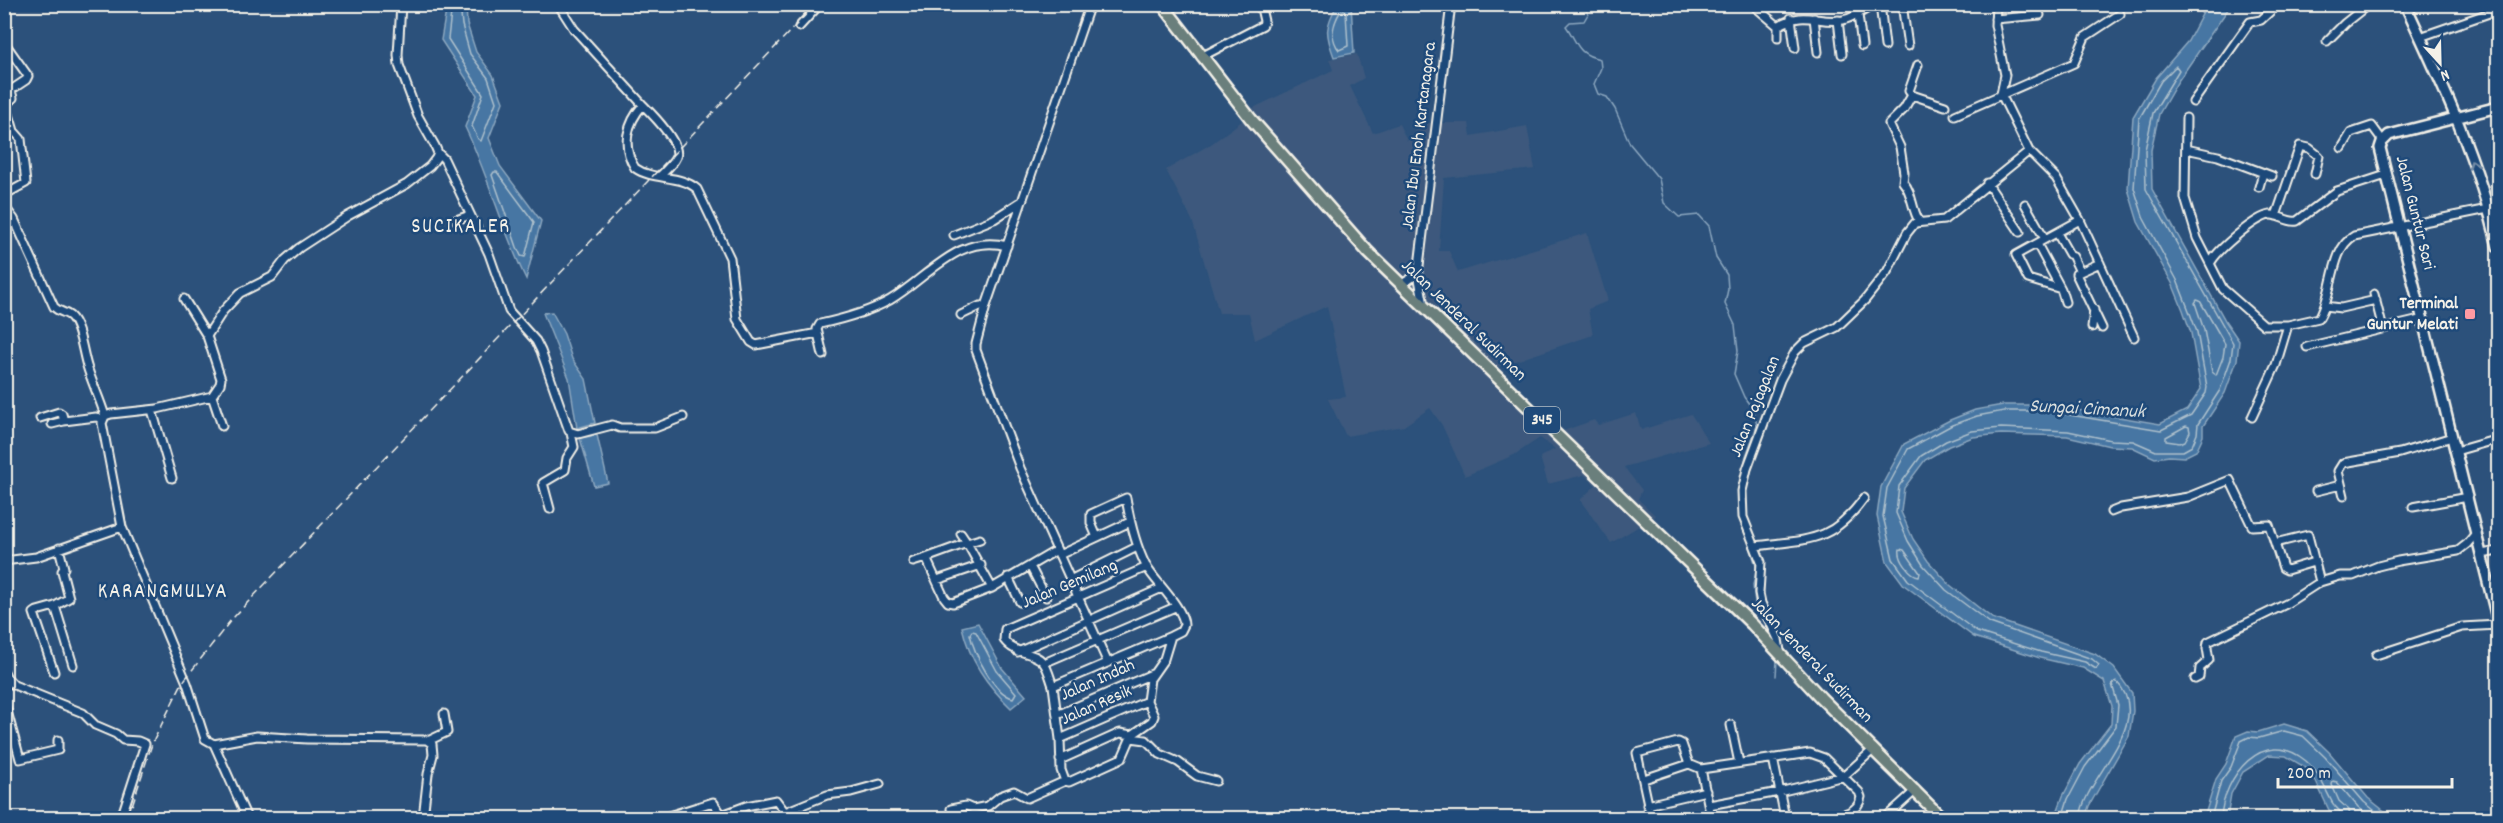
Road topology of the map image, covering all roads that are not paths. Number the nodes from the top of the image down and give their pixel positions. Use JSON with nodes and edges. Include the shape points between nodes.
{"nodes":[{"id":1,"x":401,"y":4,"type":"edge"},
{"id":2,"x":558,"y":4,"type":"edge"},
{"id":3,"x":820,"y":4,"type":"edge"},
{"id":4,"x":1090,"y":4,"type":"edge"},
{"id":5,"x":1162,"y":4,"type":"edge"},
{"id":6,"x":1260,"y":4,"type":"edge"},
{"id":7,"x":1451,"y":4,"type":"edge"},
{"id":8,"x":1874,"y":4,"type":"edge"},
{"id":9,"x":1880,"y":4,"type":"edge"},
{"id":10,"x":1902,"y":4,"type":"edge"},
{"id":11,"x":1996,"y":4,"type":"edge"},
{"id":12,"x":2278,"y":4,"type":"edge"},
{"id":13,"x":2369,"y":4,"type":"edge"},
{"id":14,"x":2406,"y":4,"type":"edge"},
{"id":15,"x":1753,"y":5,"type":"edge"},
{"id":16,"x":2499,"y":10,"type":"edge"},
{"id":17,"x":2120,"y":14,"type":"dead end"},
{"id":18,"x":1858,"y":15,"type":"junction"},
{"id":19,"x":2040,"y":15,"type":"dead end"},
{"id":20,"x":1791,"y":18,"type":"junction"},
{"id":21,"x":1814,"y":18,"type":"junction"},
{"id":22,"x":1995,"y":19,"type":"junction"},
{"id":23,"x":1838,"y":20,"type":"junction"},
{"id":24,"x":799,"y":27,"type":"dead end"},
{"id":25,"x":1778,"y":27,"type":"junction"},
{"id":26,"x":2420,"y":37,"type":"junction"},
{"id":27,"x":1778,"y":38,"type":"dead end"},
{"id":28,"x":2327,"y":41,"type":"dead end"},
{"id":29,"x":4,"y":42,"type":"edge"},
{"id":30,"x":1862,"y":46,"type":"dead end"},
{"id":31,"x":1885,"y":46,"type":"dead end"},
{"id":32,"x":1908,"y":46,"type":"dead end"},
{"id":33,"x":1794,"y":48,"type":"dead end"},
{"id":34,"x":1818,"y":52,"type":"dead end"},
{"id":35,"x":1842,"y":54,"type":"dead end"},
{"id":36,"x":1201,"y":57,"type":"junction"},
{"id":37,"x":1918,"y":65,"type":"dead end"},
{"id":38,"x":2001,"y":94,"type":"junction"},
{"id":39,"x":1912,"y":95,"type":"junction"},
{"id":40,"x":2193,"y":102,"type":"dead end"},
{"id":41,"x":643,"y":105,"type":"junction"},
{"id":42,"x":1945,"y":106,"type":"dead end"},
{"id":43,"x":2499,"y":106,"type":"edge"},
{"id":44,"x":1955,"y":115,"type":"dead end"},
{"id":45,"x":2186,"y":118,"type":"dead end"},
{"id":46,"x":2458,"y":119,"type":"junction"},
{"id":47,"x":2383,"y":141,"type":"junction"},
{"id":48,"x":2342,"y":148,"type":"dead end"},
{"id":49,"x":2186,"y":149,"type":"junction"},
{"id":50,"x":2029,"y":151,"type":"junction"},
{"id":51,"x":438,"y":153,"type":"junction"},
{"id":52,"x":2263,"y":173,"type":"junction"},
{"id":53,"x":2315,"y":174,"type":"dead end"},
{"id":54,"x":2386,"y":175,"type":"junction"},
{"id":55,"x":660,"y":176,"type":"junction"},
{"id":56,"x":2272,"y":176,"type":"dead end"},
{"id":57,"x":1987,"y":183,"type":"junction"},
{"id":58,"x":2259,"y":188,"type":"dead end"},
{"id":59,"x":4,"y":195,"type":"edge"},
{"id":60,"x":1022,"y":201,"type":"junction"},
{"id":61,"x":2025,"y":204,"type":"dead end"},
{"id":62,"x":4,"y":206,"type":"edge"},
{"id":63,"x":2494,"y":208,"type":"edge"},
{"id":64,"x":470,"y":215,"type":"junction"},
{"id":65,"x":2276,"y":216,"type":"junction"},
{"id":66,"x":456,"y":220,"type":"dead end"},
{"id":67,"x":2080,"y":220,"type":"junction"},
{"id":68,"x":1919,"y":221,"type":"junction"},
{"id":69,"x":2401,"y":227,"type":"junction"},
{"id":70,"x":2020,"y":232,"type":"dead end"},
{"id":71,"x":2057,"y":233,"type":"junction"},
{"id":72,"x":954,"y":235,"type":"dead end"},
{"id":73,"x":2045,"y":239,"type":"junction"},
{"id":74,"x":2037,"y":244,"type":"junction"},
{"id":75,"x":1007,"y":246,"type":"junction"},
{"id":76,"x":2499,"y":247,"type":"edge"},
{"id":77,"x":2211,"y":262,"type":"junction"},
{"id":78,"x":2100,"y":263,"type":"junction"},
{"id":79,"x":2080,"y":272,"type":"junction"},
{"id":80,"x":1418,"y":274,"type":"junction"},
{"id":81,"x":1402,"y":284,"type":"junction"},
{"id":82,"x":2061,"y":289,"type":"junction"},
{"id":83,"x":184,"y":299,"type":"dead end"},
{"id":84,"x":2065,"y":302,"type":"dead end"},
{"id":85,"x":986,"y":306,"type":"junction"},
{"id":86,"x":1424,"y":306,"type":"junction"},
{"id":87,"x":2325,"y":306,"type":"junction"},
{"id":88,"x":2094,"y":310,"type":"junction"},
{"id":89,"x":962,"y":315,"type":"dead end"},
{"id":90,"x":2424,"y":319,"type":"junction"},
{"id":91,"x":2288,"y":325,"type":"junction"},
{"id":92,"x":2092,"y":327,"type":"dead end"},
{"id":93,"x":2102,"y":328,"type":"dead end"},
{"id":94,"x":2383,"y":329,"type":"junction"},
{"id":95,"x":818,"y":333,"type":"junction"},
{"id":96,"x":207,"y":336,"type":"junction"},
{"id":97,"x":2134,"y":337,"type":"dead end"},
{"id":98,"x":2307,"y":347,"type":"dead end"},
{"id":99,"x":823,"y":356,"type":"dead end"},
{"id":100,"x":212,"y":396,"type":"junction"},
{"id":101,"x":152,"y":410,"type":"junction"},
{"id":102,"x":104,"y":417,"type":"junction"},
{"id":103,"x":683,"y":417,"type":"dead end"},
{"id":104,"x":2252,"y":417,"type":"dead end"},
{"id":105,"x":40,"y":418,"type":"dead end"},
{"id":106,"x":64,"y":422,"type":"junction"},
{"id":107,"x":52,"y":424,"type":"dead end"},
{"id":108,"x":222,"y":426,"type":"dead end"},
{"id":109,"x":571,"y":433,"type":"junction"},
{"id":110,"x":2452,"y":436,"type":"junction"},
{"id":111,"x":2499,"y":439,"type":"edge"},
{"id":112,"x":2457,"y":451,"type":"junction"},
{"id":113,"x":172,"y":478,"type":"dead end"},
{"id":114,"x":2341,"y":485,"type":"junction"},
{"id":115,"x":2316,"y":491,"type":"dead end"},
{"id":116,"x":2344,"y":496,"type":"dead end"},
{"id":117,"x":2468,"y":496,"type":"junction"},
{"id":118,"x":1864,"y":498,"type":"dead end"},
{"id":119,"x":2413,"y":507,"type":"dead end"},
{"id":120,"x":550,"y":509,"type":"dead end"},
{"id":121,"x":2111,"y":512,"type":"dead end"},
{"id":122,"x":1130,"y":522,"type":"junction"},
{"id":123,"x":122,"y":527,"type":"junction"},
{"id":124,"x":2477,"y":531,"type":"junction"},
{"id":125,"x":961,"y":534,"type":"dead end"},
{"id":126,"x":1096,"y":537,"type":"junction"},
{"id":127,"x":980,"y":539,"type":"dead end"},
{"id":128,"x":967,"y":543,"type":"junction"},
{"id":129,"x":2275,"y":543,"type":"junction"},
{"id":130,"x":1755,"y":546,"type":"junction"},
{"id":131,"x":1137,"y":547,"type":"junction"},
{"id":132,"x":58,"y":548,"type":"junction"},
{"id":133,"x":2499,"y":551,"type":"edge"},
{"id":134,"x":1058,"y":553,"type":"junction"},
{"id":135,"x":2482,"y":554,"type":"junction"},
{"id":136,"x":926,"y":558,"type":"junction"},
{"id":137,"x":4,"y":561,"type":"edge"},
{"id":138,"x":913,"y":562,"type":"dead end"},
{"id":139,"x":2314,"y":562,"type":"junction"},
{"id":140,"x":981,"y":565,"type":"junction"},
{"id":141,"x":1030,"y":566,"type":"junction"},
{"id":142,"x":1147,"y":567,"type":"junction"},
{"id":143,"x":1008,"y":577,"type":"junction"},
{"id":144,"x":937,"y":580,"type":"junction"},
{"id":145,"x":1070,"y":580,"type":"junction"},
{"id":146,"x":2320,"y":582,"type":"junction"},
{"id":147,"x":992,"y":588,"type":"junction"},
{"id":148,"x":1162,"y":588,"type":"junction"},
{"id":149,"x":1046,"y":597,"type":"dead end"},
{"id":150,"x":1079,"y":598,"type":"junction"},
{"id":151,"x":1020,"y":602,"type":"dead end"},
{"id":152,"x":55,"y":606,"type":"junction"},
{"id":153,"x":1175,"y":607,"type":"junction"},
{"id":154,"x":1089,"y":621,"type":"junction"},
{"id":155,"x":2499,"y":623,"type":"edge"},
{"id":156,"x":1171,"y":636,"type":"junction"},
{"id":157,"x":1098,"y":641,"type":"junction"},
{"id":158,"x":1780,"y":651,"type":"junction"},
{"id":159,"x":1018,"y":652,"type":"junction"},
{"id":160,"x":2376,"y":655,"type":"dead end"},
{"id":161,"x":1107,"y":661,"type":"junction"},
{"id":162,"x":1044,"y":663,"type":"junction"},
{"id":163,"x":73,"y":664,"type":"dead end"},
{"id":164,"x":54,"y":672,"type":"dead end"},
{"id":165,"x":1152,"y":674,"type":"junction"},
{"id":166,"x":6,"y":675,"type":"edge"},
{"id":167,"x":2194,"y":679,"type":"dead end"},
{"id":168,"x":1053,"y":686,"type":"junction"},
{"id":169,"x":4,"y":688,"type":"edge"},
{"id":170,"x":4,"y":700,"type":"edge"},
{"id":171,"x":1147,"y":701,"type":"junction"},
{"id":172,"x":444,"y":714,"type":"dead end"},
{"id":173,"x":1057,"y":716,"type":"junction"},
{"id":174,"x":1731,"y":725,"type":"dead end"},
{"id":175,"x":1132,"y":737,"type":"junction"},
{"id":176,"x":1060,"y":739,"type":"junction"},
{"id":177,"x":58,"y":740,"type":"dead end"},
{"id":178,"x":428,"y":741,"type":"junction"},
{"id":179,"x":214,"y":744,"type":"junction"},
{"id":180,"x":1874,"y":749,"type":"junction"},
{"id":181,"x":1773,"y":758,"type":"junction"},
{"id":182,"x":1060,"y":760,"type":"junction"},
{"id":183,"x":1739,"y":763,"type":"junction"},
{"id":184,"x":1689,"y":764,"type":"junction"},
{"id":185,"x":1701,"y":770,"type":"junction"},
{"id":186,"x":1844,"y":776,"type":"junction"},
{"id":187,"x":1644,"y":779,"type":"junction"},
{"id":188,"x":1065,"y":781,"type":"junction"},
{"id":189,"x":1216,"y":781,"type":"dead end"},
{"id":190,"x":880,"y":784,"type":"dead end"},
{"id":191,"x":1916,"y":790,"type":"junction"},
{"id":192,"x":1706,"y":791,"type":"junction"},
{"id":193,"x":1779,"y":792,"type":"junction"},
{"id":194,"x":1647,"y":805,"type":"junction"},
{"id":195,"x":1709,"y":805,"type":"junction"},
{"id":196,"x":951,"y":808,"type":"dead end"},
{"id":197,"x":121,"y":819,"type":"edge"},
{"id":198,"x":247,"y":819,"type":"edge"},
{"id":199,"x":423,"y":819,"type":"edge"},
{"id":200,"x":662,"y":819,"type":"edge"},
{"id":201,"x":1651,"y":819,"type":"edge"},
{"id":202,"x":1711,"y":819,"type":"edge"},
{"id":203,"x":1785,"y":819,"type":"edge"},
{"id":204,"x":1816,"y":819,"type":"edge"},
{"id":205,"x":1885,"y":819,"type":"edge"},
{"id":206,"x":1942,"y":819,"type":"edge"}],
"edges":[{"from":1,"to":51,"type":"street","via":[[399,65],[418,116]]},
{"from":2,"to":41,"type":"street","via":[[574,29]]},
{"from":3,"to":24,"type":"street"},
{"from":4,"to":60,"type":"street"},
{"from":5,"to":36,"type":"main road","name":"Jalan Jenderal Sudirman","number":"345"},
{"from":6,"to":36,"type":"street","via":[[1263,25]]},
{"from":7,"to":80,"type":"street","name":"Jalan Ibu Enoh Kartanagara"},
{"from":8,"to":18,"type":"street"},
{"from":9,"to":31,"type":"street"},
{"from":10,"to":32,"type":"street"},
{"from":11,"to":22,"type":"street"},
{"from":12,"to":40,"type":"street","via":[[2261,20],[2250,22]]},
{"from":13,"to":28,"type":"street"},
{"from":14,"to":26,"type":"street"},
{"from":15,"to":25,"type":"street"},
{"from":16,"to":26,"type":"street"},
{"from":17,"to":38,"type":"street","via":[[2085,37],[2074,63]]},
{"from":18,"to":23,"type":"street"},
{"from":18,"to":30,"type":"street"},
{"from":19,"to":22,"type":"street"},
{"from":20,"to":21,"type":"street"},
{"from":20,"to":25,"type":"street"},
{"from":20,"to":33,"type":"street"},
{"from":21,"to":23,"type":"street"},
{"from":21,"to":34,"type":"street"},
{"from":22,"to":38,"type":"street","via":[[2006,75]]},
{"from":23,"to":35,"type":"street"},
{"from":25,"to":27,"type":"street"},
{"from":26,"to":46,"type":"street"},
{"from":29,"to":59,"type":"street","via":[[28,76],[12,90],[13,98],[6,104],[14,131],[21,139],[26,183]]},
{"from":36,"to":81,"type":"main road","name":"Jalan Jenderal Sudirman","number":"345","via":[[1322,201]]},
{"from":37,"to":39,"type":"street","via":[[1909,91]]},
{"from":38,"to":44,"type":"street"},
{"from":38,"to":50,"type":"street"},
{"from":39,"to":42,"type":"street"},
{"from":39,"to":68,"type":"street","via":[[1889,126],[1900,147],[1903,182]]},
{"from":41,"to":55,"type":"street","via":[[667,130],[677,153]]},
{"from":41,"to":55,"type":"street","via":[[627,131],[627,153],[638,170]]},
{"from":43,"to":46,"type":"street","name":"Jalan Guntur Sari"},
{"from":45,"to":49,"type":"street"},
{"from":46,"to":47,"type":"street","name":"Jalan Guntur Sari","via":[[2406,130]]},
{"from":63,"to":46,"type":"street","one_way":true},
{"from":47,"to":48,"type":"street","via":[[2372,126],[2351,133]]},
{"from":47,"to":54,"type":"street","name":"Jalan Guntur Sari","via":[[2380,148]]},
{"from":49,"to":52,"type":"street"},
{"from":49,"to":77,"type":"street","via":[[2185,198],[2197,238]]},
{"from":50,"to":57,"type":"street"},
{"from":50,"to":67,"type":"street","via":[[2056,178]]},
{"from":51,"to":64,"type":"street"},
{"from":51,"to":96,"type":"street","via":[[420,175],[334,225],[290,255],[272,277],[240,293]]},
{"from":52,"to":56,"type":"street"},
{"from":52,"to":58,"type":"street"},
{"from":53,"to":65,"type":"street","via":[[2319,156],[2300,146]]},
{"from":54,"to":65,"type":"street","via":[[2337,191],[2297,221]]},
{"from":54,"to":69,"type":"street","name":"Jalan Guntur Sari"},
{"from":55,"to":95,"type":"street","via":[[687,181],[697,189],[730,258],[736,316],[751,342],[756,345]]},
{"from":57,"to":68,"type":"street","via":[[1944,220]]},
{"from":57,"to":70,"type":"street"},
{"from":60,"to":72,"type":"street","via":[[994,219]]},
{"from":60,"to":75,"type":"street"},
{"from":61,"to":73,"type":"street"},
{"from":62,"to":102,"type":"street","via":[[14,219],[54,307],[72,320]]},
{"from":63,"to":69,"type":"street"},
{"from":63,"to":76,"type":"street"},
{"from":64,"to":66,"type":"street"},
{"from":64,"to":109,"type":"street","via":[[509,311],[541,351]]},
{"from":65,"to":77,"type":"street","via":[[2265,216],[2249,226]]},
{"from":67,"to":71,"type":"street"},
{"from":67,"to":78,"type":"street"},
{"from":68,"to":130,"type":"street","name":"Jalan Pajagalan","via":[[1907,233],[1887,272],[1865,300],[1837,327],[1800,347],[1784,372],[1743,483],[1743,517]]},
{"from":69,"to":87,"type":"street","via":[[2354,236],[2341,246]]},
{"from":69,"to":90,"type":"street","name":"Jalan Guntur Sari"},
{"from":71,"to":73,"type":"street"},
{"from":71,"to":79,"type":"street"},
{"from":73,"to":74,"type":"street"},
{"from":74,"to":82,"type":"street"},
{"from":74,"to":82,"type":"street","via":[[2016,255],[2018,263],[2028,279]]},
{"from":75,"to":85,"type":"street"},
{"from":75,"to":95,"type":"street","via":[[994,243],[952,253],[887,302],[820,324]]},
{"from":77,"to":91,"type":"street","via":[[2223,289],[2260,323]]},
{"from":78,"to":79,"type":"street"},
{"from":78,"to":97,"type":"street"},
{"from":79,"to":88,"type":"street","via":[[2076,274]]},
{"from":80,"to":81,"type":"street"},
{"from":80,"to":86,"type":"street","name":"Jalan Ibu Enoh Kartanagara"},
{"from":81,"to":86,"type":"main road","name":"Jalan Jenderal Sudirman","number":"345"},
{"from":82,"to":84,"type":"street"},
{"from":83,"to":96,"type":"street"},
{"from":85,"to":89,"type":"street"},
{"from":85,"to":134,"type":"street","via":[[976,350],[1017,461]]},
{"from":86,"to":158,"type":"main road","name":"Jalan Jenderal Sudirman","number":"345"},
{"from":87,"to":91,"type":"street","via":[[2316,320]]},
{"from":87,"to":94,"type":"street","via":[[2341,308],[2375,297]]},
{"from":88,"to":92,"type":"street"},
{"from":88,"to":93,"type":"street"},
{"from":90,"to":94,"type":"street"},
{"from":90,"to":110,"type":"street","name":"Jalan Guntur Sari"},
{"from":91,"to":104,"type":"street","via":[[2276,364]]},
{"from":94,"to":98,"type":"street"},
{"from":95,"to":99,"type":"street"},
{"from":96,"to":100,"type":"street","via":[[221,379]]},
{"from":100,"to":101,"type":"street"},
{"from":100,"to":108,"type":"street"},
{"from":101,"to":102,"type":"street"},
{"from":101,"to":113,"type":"street"},
{"from":102,"to":106,"type":"street"},
{"from":102,"to":123,"type":"street"},
{"from":103,"to":109,"type":"street","via":[[655,428],[612,425]]},
{"from":105,"to":106,"type":"street","via":[[59,412]]},
{"from":106,"to":107,"type":"street"},
{"from":109,"to":120,"type":"street","via":[[574,447],[565,470],[543,483]]},
{"from":110,"to":112,"type":"street","name":"Jalan Guntur Sari"},
{"from":110,"to":114,"type":"street","via":[[2400,453],[2343,463],[2338,471]]},
{"from":111,"to":112,"type":"street"},
{"from":112,"to":117,"type":"street","name":"Jalan Guntur Sari"},
{"from":114,"to":115,"type":"street"},
{"from":114,"to":116,"type":"street"},
{"from":117,"to":119,"type":"street"},
{"from":117,"to":124,"type":"street","name":"Jalan Guntur Sari"},
{"from":118,"to":130,"type":"street","via":[[1848,520],[1825,535]]},
{"from":121,"to":129,"type":"street","via":[[2188,497],[2229,479],[2252,526],[2269,525]]},
{"from":122,"to":126,"type":"street"},
{"from":122,"to":126,"type":"street","via":[[1126,498],[1091,514]]},
{"from":122,"to":131,"type":"street"},
{"from":123,"to":132,"type":"street"},
{"from":123,"to":179,"type":"street","via":[[187,683],[202,734]]},
{"from":124,"to":135,"type":"street","name":"Jalan Guntur Sari"},
{"from":124,"to":146,"type":"street","via":[[2458,551],[2398,561]]},
{"from":125,"to":128,"type":"street"},
{"from":126,"to":134,"type":"street"},
{"from":127,"to":128,"type":"street"},
{"from":128,"to":136,"type":"street"},
{"from":128,"to":140,"type":"street"},
{"from":129,"to":139,"type":"street","via":[[2284,569]]},
{"from":129,"to":139,"type":"street","via":[[2308,535]]},
{"from":130,"to":158,"type":"street","name":"Jalan Pajagalan","via":[[1761,562],[1761,603]]},
{"from":131,"to":142,"type":"street"},
{"from":131,"to":145,"type":"street"},
{"from":132,"to":137,"type":"street","via":[[36,557]]},
{"from":132,"to":152,"type":"street","via":[[70,594]]},
{"from":133,"to":135,"type":"street"},
{"from":134,"to":141,"type":"street"},
{"from":134,"to":145,"type":"street"},
{"from":135,"to":155,"type":"street","name":"Jalan Guntur Sari"},
{"from":136,"to":138,"type":"street"},
{"from":136,"to":144,"type":"street"},
{"from":139,"to":146,"type":"street"},
{"from":140,"to":144,"type":"street"},
{"from":140,"to":147,"type":"street"},
{"from":141,"to":143,"type":"street"},
{"from":141,"to":149,"type":"street"},
{"from":142,"to":148,"type":"street"},
{"from":142,"to":150,"type":"street","name":"Jalan Gemilang"},
{"from":143,"to":147,"type":"street"},
{"from":143,"to":151,"type":"street"},
{"from":144,"to":147,"type":"street","via":[[944,597],[953,603]]},
{"from":145,"to":150,"type":"street"},
{"from":146,"to":167,"type":"street","via":[[2286,604],[2208,642],[2209,660]]},
{"from":148,"to":153,"type":"street"},
{"from":148,"to":154,"type":"street"},
{"from":150,"to":154,"type":"street"},
{"from":150,"to":159,"type":"street","name":"Jalan Gemilang","via":[[1005,630],[1004,640]]},
{"from":152,"to":163,"type":"street"},
{"from":152,"to":164,"type":"street","via":[[34,613]]},
{"from":153,"to":156,"type":"street","via":[[1184,625]]},
{"from":153,"to":157,"type":"street"},
{"from":154,"to":157,"type":"street"},
{"from":154,"to":159,"type":"street"},
{"from":155,"to":160,"type":"street","via":[[2462,627]]},
{"from":156,"to":161,"type":"street"},
{"from":156,"to":165,"type":"street","via":[[1164,659]]},
{"from":157,"to":161,"type":"street"},
{"from":157,"to":162,"type":"street"},
{"from":158,"to":180,"type":"main road","name":"Jalan Jenderal Sudirman","number":"345"},
{"from":159,"to":162,"type":"street"},
{"from":161,"to":168,"type":"street"},
{"from":162,"to":168,"type":"street"},
{"from":165,"to":171,"type":"street"},
{"from":165,"to":173,"type":"street","name":"Jalan Indah"},
{"from":166,"to":169,"type":"street"},
{"from":166,"to":197,"type":"street","via":[[20,688],[83,713],[95,725],[123,740],[145,745]]},
{"from":168,"to":173,"type":"street"},
{"from":170,"to":177,"type":"street","via":[[20,759],[58,750]]},
{"from":171,"to":175,"type":"street","via":[[1154,718]]},
{"from":171,"to":176,"type":"street","name":"Jalan Resik"},
{"from":172,"to":178,"type":"street","via":[[447,732]]},
{"from":173,"to":176,"type":"street"},
{"from":174,"to":183,"type":"street"},
{"from":175,"to":182,"type":"street","via":[[1120,733]]},
{"from":175,"to":188,"type":"street","via":[[1122,758]]},
{"from":175,"to":189,"type":"street","via":[[1146,740],[1197,776]]},
{"from":176,"to":182,"type":"street"},
{"from":178,"to":179,"type":"street","via":[[257,736]]},
{"from":178,"to":199,"type":"street","via":[[433,755]]},
{"from":179,"to":198,"type":"street"},
{"from":180,"to":186,"type":"street"},
{"from":180,"to":191,"type":"main road","name":"Jalan Jenderal Sudirman","number":"345"},
{"from":181,"to":183,"type":"street"},
{"from":181,"to":186,"type":"street","via":[[1812,753]]},
{"from":181,"to":193,"type":"street"},
{"from":182,"to":188,"type":"street"},
{"from":183,"to":185,"type":"street"},
{"from":184,"to":185,"type":"street"},
{"from":184,"to":187,"type":"street"},
{"from":184,"to":187,"type":"street","via":[[1678,742],[1639,752],[1636,755]]},
{"from":185,"to":192,"type":"street"},
{"from":186,"to":193,"type":"street"},
{"from":186,"to":204,"type":"street","via":[[1861,795],[1858,808]]},
{"from":187,"to":194,"type":"street"},
{"from":188,"to":196,"type":"street","via":[[1027,798],[1014,791],[988,806]]},
{"from":190,"to":200,"type":"street","via":[[827,795],[784,812],[776,800],[722,815],[713,802]]},
{"from":191,"to":205,"type":"street"},
{"from":191,"to":206,"type":"main road","name":"Jalan Jenderal Sudirman","number":"345"},
{"from":192,"to":194,"type":"street"},
{"from":192,"to":195,"type":"street"},
{"from":193,"to":195,"type":"street"},
{"from":193,"to":203,"type":"street"},
{"from":194,"to":201,"type":"street"},
{"from":195,"to":202,"type":"street"}]}
